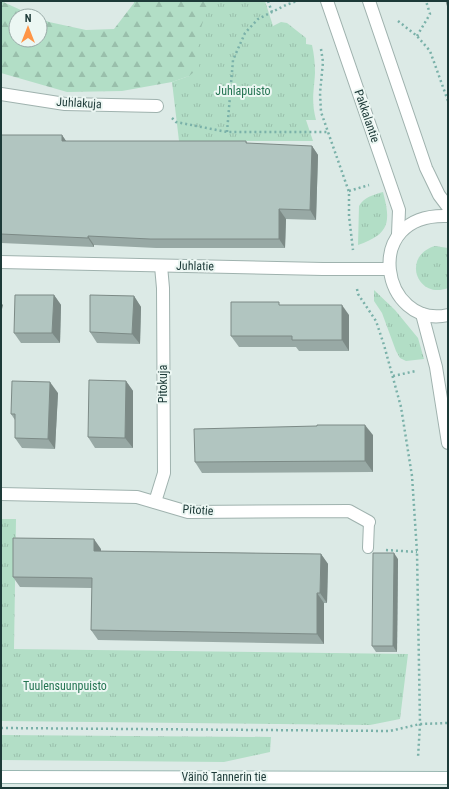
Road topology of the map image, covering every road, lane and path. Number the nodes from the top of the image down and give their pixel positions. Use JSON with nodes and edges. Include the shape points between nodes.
{"nodes":[{"id":1,"x":268,"y":1,"type":"edge"},
{"id":2,"x":297,"y":1,"type":"edge"},
{"id":3,"x":327,"y":1,"type":"edge"},
{"id":4,"x":369,"y":1,"type":"edge"},
{"id":5,"x":426,"y":1,"type":"edge"},
{"id":6,"x":272,"y":12,"type":"junction"},
{"id":7,"x":398,"y":22,"type":"dead end"},
{"id":8,"x":417,"y":36,"type":"junction"},
{"id":9,"x":321,"y":48,"type":"dead end"},
{"id":10,"x":1,"y":94,"type":"edge"},
{"id":11,"x":448,"y":101,"type":"edge"},
{"id":12,"x":157,"y":106,"type":"joint"},
{"id":13,"x":228,"y":132,"type":"junction"},
{"id":14,"x":327,"y":132,"type":"junction"},
{"id":15,"x":448,"y":207,"type":"edge"},
{"id":16,"x":448,"y":216,"type":"edge"},
{"id":17,"x":398,"y":234,"type":"junction"},
{"id":18,"x":1,"y":262,"type":"edge"},
{"id":19,"x":161,"y":266,"type":"junction"},
{"id":20,"x":356,"y":269,"type":"junction"},
{"id":21,"x":389,"y":269,"type":"junction"},
{"id":22,"x":422,"y":314,"type":"junction"},
{"id":23,"x":448,"y":315,"type":"edge"},
{"id":24,"x":448,"y":443,"type":"edge"},
{"id":25,"x":1,"y":494,"type":"edge"},
{"id":26,"x":154,"y":502,"type":"junction"},
{"id":27,"x":369,"y":522,"type":"joint"},
{"id":28,"x":368,"y":548,"type":"joint"},
{"id":29,"x":417,"y":552,"type":"junction"},
{"id":30,"x":448,"y":723,"type":"edge"},
{"id":31,"x":420,"y":724,"type":"junction"},
{"id":32,"x":1,"y":728,"type":"edge"},
{"id":33,"x":1,"y":777,"type":"edge"},
{"id":34,"x":448,"y":778,"type":"edge"}],
"edges":[{"from":1,"to":6,"type":"path"},
{"from":2,"to":6,"type":"path"},
{"from":3,"to":17,"type":"street","name":"Pakkalantie","via":[[399,210]]},
{"from":4,"to":15,"type":"street","via":[[426,168]]},
{"from":5,"to":8,"type":"path","via":[[430,14]]},
{"from":6,"to":13,"type":"path","via":[[258,19],[245,33],[233,60]]},
{"from":7,"to":8,"type":"path"},
{"from":8,"to":11,"type":"path","via":[[430,51]]},
{"from":9,"to":14,"type":"path","via":[[321,112]]},
{"from":10,"to":12,"type":"street","name":"Juhlakuja","via":[[65,104]]},
{"from":12,"to":13,"type":"path","via":[[176,122]]},
{"from":13,"to":14,"type":"path"},
{"from":14,"to":20,"type":"path","via":[[349,192],[349,216]]},
{"from":16,"to":17,"type":"street","via":[[436,216],[415,222]]},
{"from":17,"to":21,"type":"street","via":[[390,254]]},
{"from":18,"to":19,"type":"street","name":"Juhlatie"},
{"from":19,"to":20,"type":"street","name":"Juhlatie"},
{"from":19,"to":26,"type":"street","name":"Pitokuja","via":[[164,473]]},
{"from":20,"to":21,"type":"street","name":"Juhlatie"},
{"from":20,"to":29,"type":"path","via":[[358,294],[376,321],[401,407],[412,476]]},
{"from":21,"to":22,"type":"street","via":[[397,293]]},
{"from":22,"to":23,"type":"street","via":[[440,317]]},
{"from":22,"to":24,"type":"street","via":[[436,367]]},
{"from":25,"to":26,"type":"street","name":"Pitotie","via":[[137,497]]},
{"from":26,"to":27,"type":"street","name":"Pitotie","via":[[188,512],[349,511]]},
{"from":27,"to":28,"type":"lane"},
{"from":28,"to":29,"type":"path"},
{"from":29,"to":31,"type":"path"},
{"from":30,"to":31,"type":"path"},
{"from":31,"to":32,"type":"path","via":[[390,731]]},
{"from":33,"to":34,"type":"street","name":"Väinö Tannerin tie"}]}
